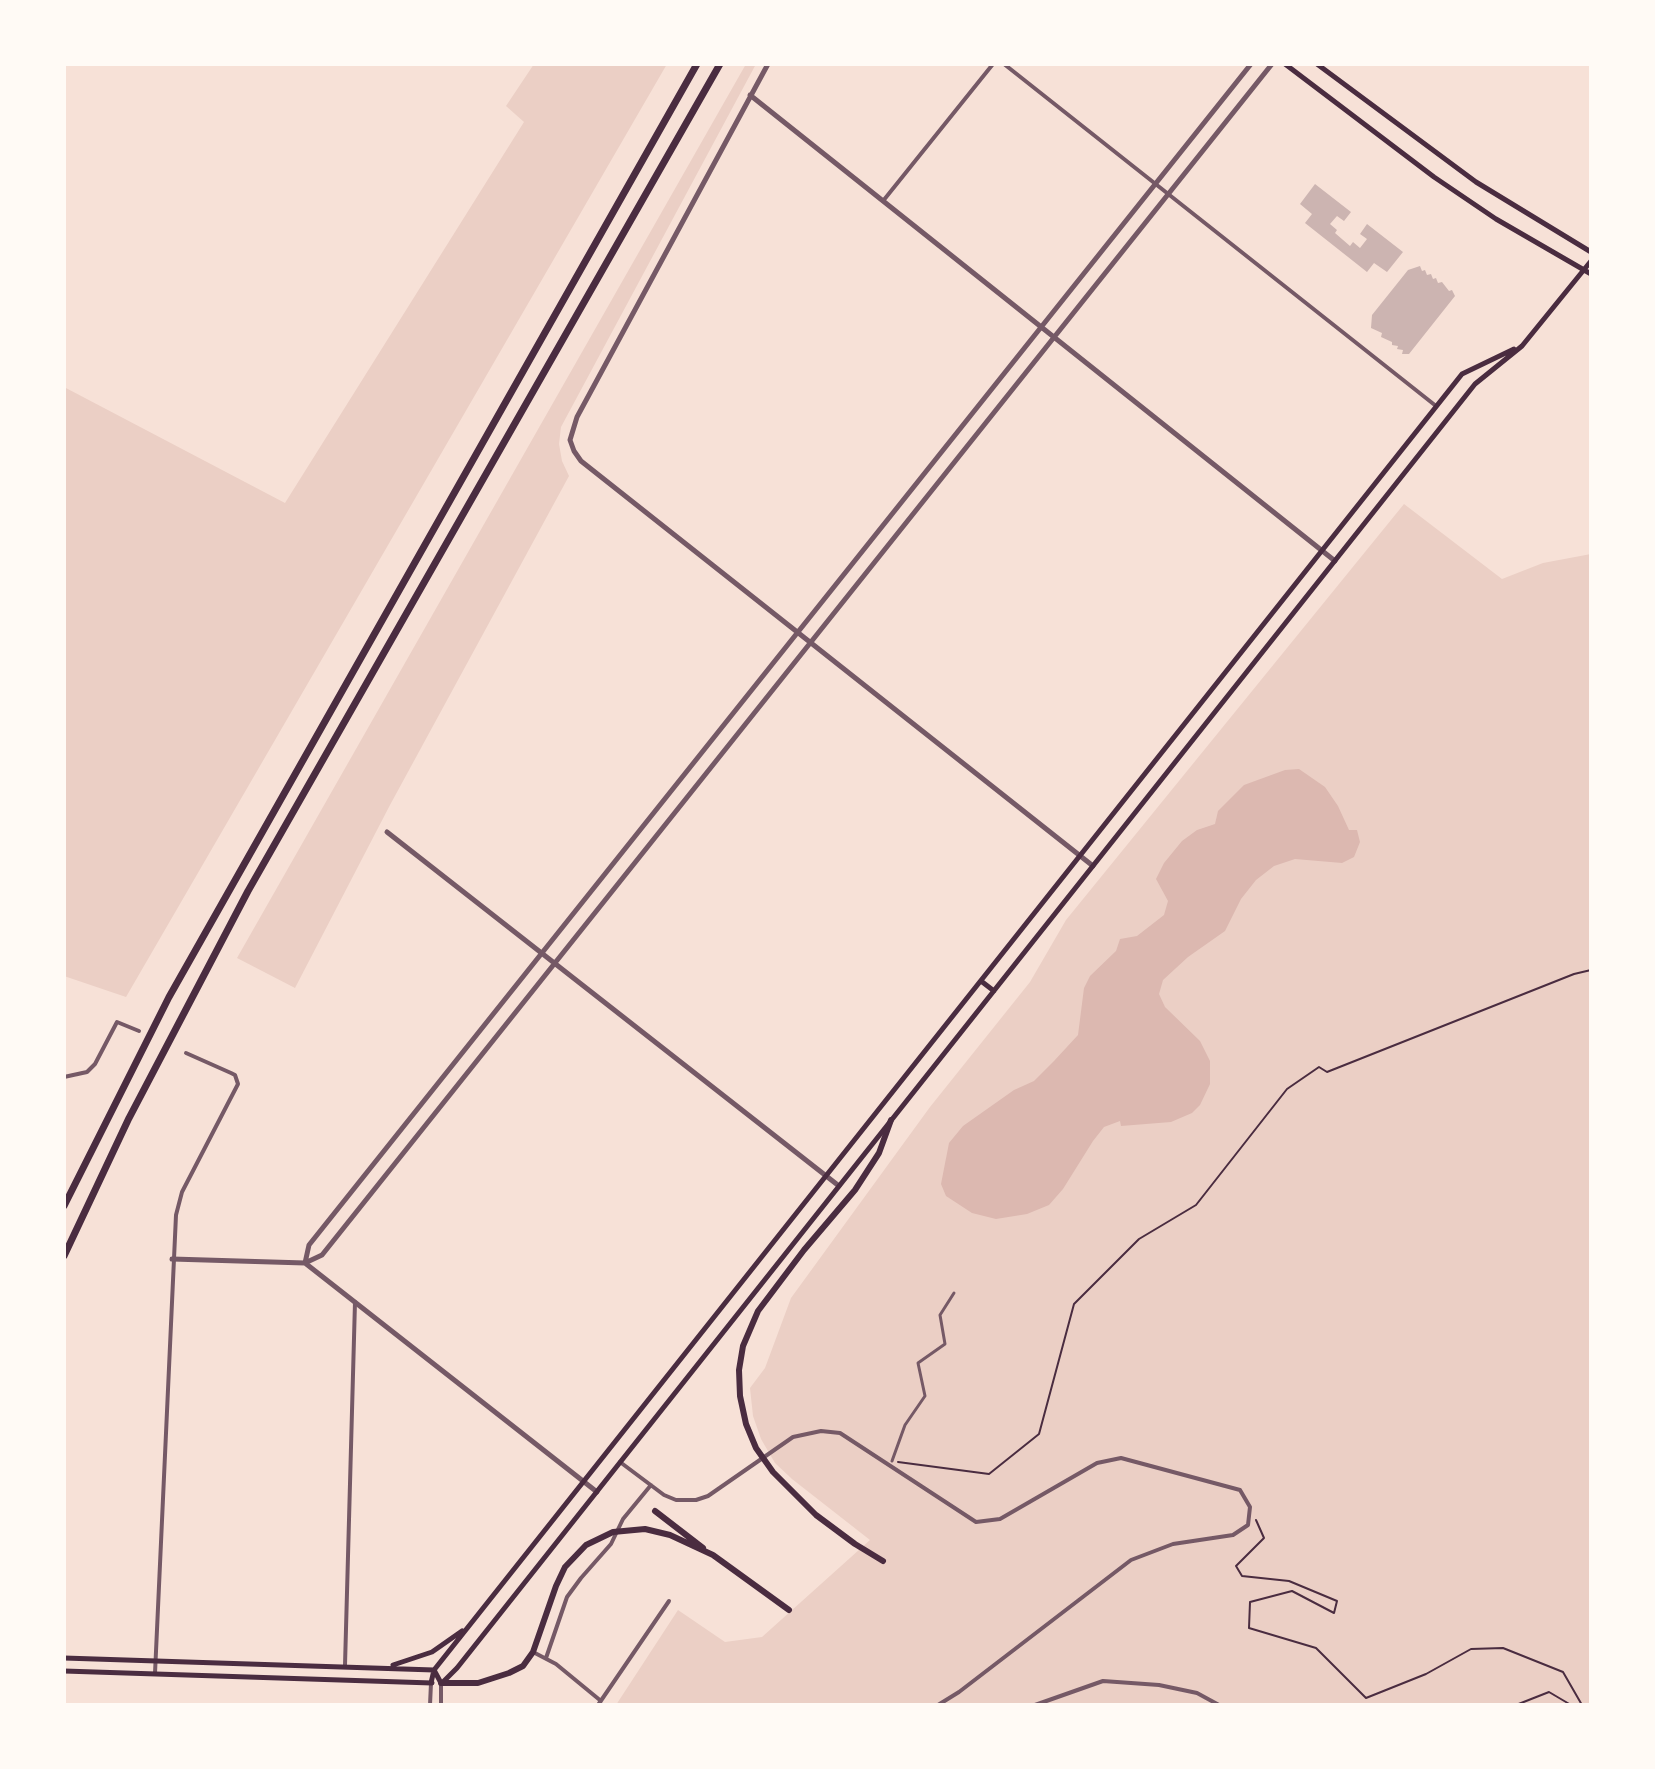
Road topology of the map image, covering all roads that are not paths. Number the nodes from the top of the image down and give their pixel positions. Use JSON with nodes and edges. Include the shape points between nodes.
{"nodes":[{"id":1,"x":697,"y":64,"type":"edge"},
{"id":2,"x":720,"y":64,"type":"edge"},
{"id":3,"x":768,"y":64,"type":"edge"},
{"id":4,"x":993,"y":64,"type":"edge"},
{"id":5,"x":1004,"y":64,"type":"edge"},
{"id":6,"x":1251,"y":64,"type":"edge"},
{"id":7,"x":1272,"y":64,"type":"edge"},
{"id":8,"x":1285,"y":64,"type":"edge"},
{"id":9,"x":1317,"y":64,"type":"edge"},
{"id":10,"x":750,"y":95,"type":"junction"},
{"id":11,"x":1155,"y":184,"type":"junction"},
{"id":12,"x":1168,"y":194,"type":"junction"},
{"id":13,"x":883,"y":201,"type":"junction"},
{"id":14,"x":1591,"y":252,"type":"edge"},
{"id":15,"x":1591,"y":261,"type":"edge"},
{"id":16,"x":1584,"y":270,"type":"junction"},
{"id":17,"x":1591,"y":274,"type":"edge"},
{"id":18,"x":1041,"y":327,"type":"junction"},
{"id":19,"x":1054,"y":337,"type":"junction"},
{"id":20,"x":1522,"y":346,"type":"junction"},
{"id":21,"x":1436,"y":406,"type":"junction"},
{"id":22,"x":1322,"y":551,"type":"junction"},
{"id":23,"x":1335,"y":561,"type":"junction"},
{"id":24,"x":798,"y":632,"type":"junction"},
{"id":25,"x":811,"y":643,"type":"junction"},
{"id":26,"x":387,"y":832,"type":"dead end"},
{"id":27,"x":1080,"y":855,"type":"junction"},
{"id":28,"x":1093,"y":866,"type":"junction"},
{"id":29,"x":541,"y":953,"type":"junction"},
{"id":30,"x":555,"y":963,"type":"junction"},
{"id":31,"x":981,"y":981,"type":"junction"},
{"id":32,"x":994,"y":991,"type":"junction"},
{"id":33,"x":139,"y":1031,"type":"dead end"},
{"id":34,"x":186,"y":1053,"type":"dead end"},
{"id":35,"x":64,"y":1077,"type":"edge"},
{"id":36,"x":891,"y":1120,"type":"junction"},
{"id":37,"x":826,"y":1176,"type":"junction"},
{"id":38,"x":839,"y":1186,"type":"junction"},
{"id":39,"x":64,"y":1206,"type":"edge"},
{"id":40,"x":64,"y":1256,"type":"edge"},
{"id":41,"x":172,"y":1259,"type":"junction"},
{"id":42,"x":305,"y":1263,"type":"junction"},
{"id":43,"x":954,"y":1293,"type":"dead end"},
{"id":44,"x":355,"y":1302,"type":"junction"},
{"id":45,"x":892,"y":1461,"type":"road end"},
{"id":46,"x":620,"y":1462,"type":"junction"},
{"id":47,"x":584,"y":1481,"type":"junction"},
{"id":48,"x":651,"y":1485,"type":"junction"},
{"id":49,"x":597,"y":1492,"type":"junction"},
{"id":50,"x":655,"y":1511,"type":"dead end"},
{"id":51,"x":713,"y":1555,"type":"junction"},
{"id":52,"x":883,"y":1561,"type":"dead end"},
{"id":53,"x":669,"y":1601,"type":"dead end"},
{"id":54,"x":789,"y":1610,"type":"dead end"},
{"id":55,"x":469,"y":1626,"type":"junction"},
{"id":56,"x":533,"y":1652,"type":"junction"},
{"id":57,"x":64,"y":1658,"type":"edge"},
{"id":58,"x":546,"y":1658,"type":"junction"},
{"id":59,"x":156,"y":1661,"type":"junction"},
{"id":60,"x":345,"y":1665,"type":"junction"},
{"id":61,"x":382,"y":1667,"type":"junction"},
{"id":62,"x":434,"y":1670,"type":"junction"},
{"id":63,"x":64,"y":1671,"type":"edge"},
{"id":64,"x":155,"y":1673,"type":"junction"},
{"id":65,"x":431,"y":1683,"type":"junction"},
{"id":66,"x":441,"y":1683,"type":"junction"},
{"id":67,"x":600,"y":1703,"type":"edge"},
{"id":68,"x":430,"y":1705,"type":"edge"},
{"id":69,"x":441,"y":1705,"type":"edge"},
{"id":70,"x":938,"y":1705,"type":"edge"},
{"id":71,"x":1035,"y":1705,"type":"edge"},
{"id":72,"x":1219,"y":1705,"type":"edge"}],
"edges":[{"from":1,"to":39,"type":"highway","via":[[176,984]]},
{"from":2,"to":40,"type":"highway","via":[[248,891],[129,1118]]},
{"from":3,"to":10,"type":"street"},
{"from":4,"to":13,"type":"street"},
{"from":5,"to":11,"type":"street"},
{"from":6,"to":11,"type":"street"},
{"from":7,"to":12,"type":"street"},
{"from":8,"to":16,"type":"main road","via":[[1434,177]]},
{"from":9,"to":14,"type":"main road","via":[[1456,169]]},
{"from":10,"to":13,"type":"street"},
{"from":10,"to":24,"type":"street","via":[[577,417],[570,440],[581,461]]},
{"from":11,"to":12,"type":"street"},
{"from":11,"to":18,"type":"street"},
{"from":12,"to":19,"type":"street"},
{"from":12,"to":21,"type":"street"},
{"from":13,"to":18,"type":"street"},
{"from":15,"to":16,"type":"main road"},
{"from":16,"to":17,"type":"main road"},
{"from":16,"to":20,"type":"main road"},
{"from":18,"to":19,"type":"street"},
{"from":18,"to":24,"type":"street"},
{"from":19,"to":22,"type":"street"},
{"from":19,"to":25,"type":"street"},
{"from":20,"to":21,"type":"main road","via":[[1462,374]]},
{"from":20,"to":23,"type":"main road","via":[[1475,384]]},
{"from":21,"to":22,"type":"main road"},
{"from":22,"to":23,"type":"street"},
{"from":22,"to":27,"type":"main road"},
{"from":23,"to":28,"type":"main road"},
{"from":24,"to":25,"type":"street"},
{"from":24,"to":29,"type":"street"},
{"from":25,"to":27,"type":"street"},
{"from":25,"to":30,"type":"street"},
{"from":26,"to":29,"type":"street"},
{"from":27,"to":28,"type":"street"},
{"from":27,"to":31,"type":"main road"},
{"from":28,"to":32,"type":"main road"},
{"from":29,"to":30,"type":"street"},
{"from":29,"to":42,"type":"street","via":[[309,1245]]},
{"from":30,"to":37,"type":"street"},
{"from":30,"to":42,"type":"street","via":[[322,1255]]},
{"from":31,"to":32,"type":"main road"},
{"from":31,"to":37,"type":"main road"},
{"from":32,"to":36,"type":"main road"},
{"from":33,"to":35,"type":"street","via":[[117,1022],[95,1064],[87,1072]]},
{"from":34,"to":41,"type":"street","via":[[235,1075],[238,1084],[182,1192]]},
{"from":36,"to":38,"type":"main road"},
{"from":36,"to":52,"type":"main road","via":[[862,1179],[752,1323],[739,1370],[746,1424],[756,1448],[783,1483],[834,1529]]},
{"from":37,"to":38,"type":"street"},
{"from":37,"to":47,"type":"main road"},
{"from":38,"to":46,"type":"main road"},
{"from":41,"to":42,"type":"street"},
{"from":41,"to":59,"type":"street"},
{"from":42,"to":44,"type":"street"},
{"from":43,"to":45,"type":"street","via":[[940,1315],[945,1344],[918,1363],[925,1396],[905,1425]]},
{"from":44,"to":47,"type":"street"},
{"from":44,"to":60,"type":"street"},
{"from":46,"to":48,"type":"street"},
{"from":46,"to":49,"type":"main road"},
{"from":47,"to":49,"type":"street"},
{"from":47,"to":55,"type":"main road"},
{"from":48,"to":58,"type":"street","via":[[574,1586]]},
{"from":48,"to":70,"type":"street","via":[[676,1500],[702,1499],[780,1444],[821,1431],[840,1433],[976,1522],[1000,1519],[1097,1463],[1121,1458],[1240,1490],[1250,1507],[1248,1525],[1233,1535],[1173,1544],[1131,1560]]},
{"from":49,"to":66,"type":"main road"},
{"from":50,"to":51,"type":"main road"},
{"from":51,"to":54,"type":"main road"},
{"from":51,"to":56,"type":"main road","via":[[645,1529],[623,1529],[593,1540],[565,1567]]},
{"from":53,"to":67,"type":"street"},
{"from":55,"to":61,"type":"main road","via":[[432,1652]]},
{"from":55,"to":62,"type":"main road"},
{"from":56,"to":58,"type":"street"},
{"from":56,"to":66,"type":"main road","via":[[509,1673],[470,1684]]},
{"from":57,"to":59,"type":"main road"},
{"from":58,"to":67,"type":"street"},
{"from":59,"to":60,"type":"main road"},
{"from":59,"to":64,"type":"street"},
{"from":60,"to":61,"type":"main road"},
{"from":61,"to":62,"type":"main road"},
{"from":62,"to":65,"type":"main road"},
{"from":62,"to":66,"type":"main road"},
{"from":63,"to":64,"type":"main road"},
{"from":64,"to":65,"type":"main road"},
{"from":65,"to":66,"type":"main road"},
{"from":65,"to":68,"type":"street"},
{"from":66,"to":69,"type":"street"},
{"from":71,"to":72,"type":"street","via":[[1103,1681],[1159,1685],[1197,1693]]}]}
